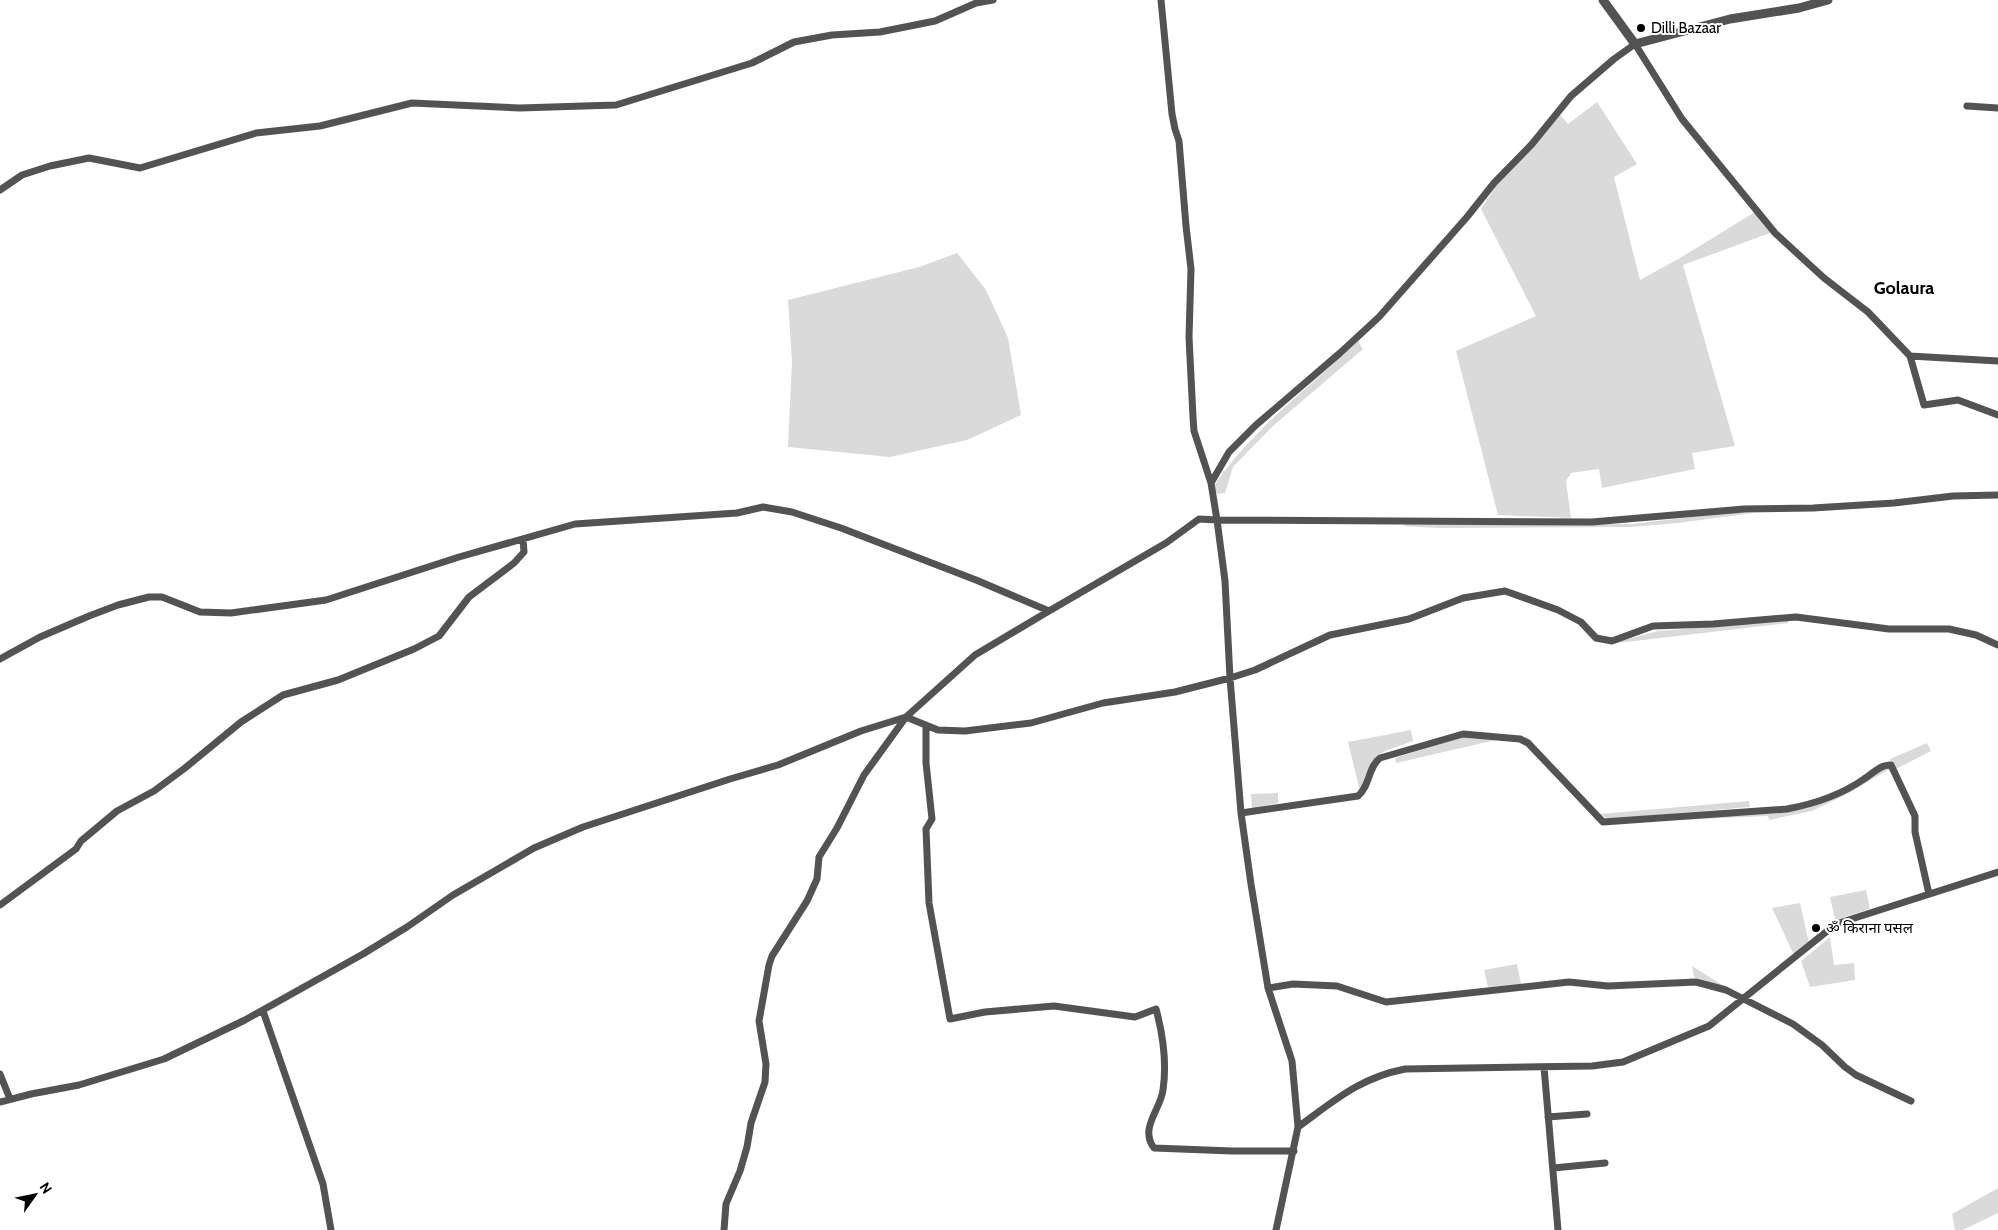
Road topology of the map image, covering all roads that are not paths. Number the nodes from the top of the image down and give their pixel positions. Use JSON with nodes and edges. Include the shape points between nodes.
{"nodes":[{"id":1,"x":993,"y":0,"type":"edge"},
{"id":2,"x":1162,"y":0,"type":"edge"},
{"id":3,"x":1603,"y":0,"type":"edge"},
{"id":4,"x":1828,"y":0,"type":"edge"},
{"id":5,"x":1635,"y":44,"type":"junction"},
{"id":6,"x":1968,"y":106,"type":"dead end"},
{"id":7,"x":1998,"y":108,"type":"edge"},
{"id":8,"x":0,"y":190,"type":"edge"},
{"id":9,"x":1910,"y":356,"type":"junction"},
{"id":10,"x":1998,"y":361,"type":"edge"},
{"id":11,"x":1998,"y":415,"type":"edge"},
{"id":12,"x":1211,"y":484,"type":"junction"},
{"id":13,"x":1998,"y":495,"type":"edge"},
{"id":14,"x":1217,"y":520,"type":"junction"},
{"id":15,"x":523,"y":539,"type":"junction"},
{"id":16,"x":1049,"y":611,"type":"junction"},
{"id":17,"x":1998,"y":645,"type":"edge"},
{"id":18,"x":1,"y":657,"type":"edge"},
{"id":19,"x":1230,"y":678,"type":"junction"},
{"id":20,"x":906,"y":717,"type":"junction"},
{"id":21,"x":926,"y":725,"type":"junction"},
{"id":22,"x":1242,"y":813,"type":"junction"},
{"id":23,"x":1998,"y":872,"type":"edge"},
{"id":24,"x":1929,"y":894,"type":"junction"},
{"id":25,"x":0,"y":905,"type":"edge"},
{"id":26,"x":1268,"y":988,"type":"junction"},
{"id":27,"x":1744,"y":1000,"type":"junction"},
{"id":28,"x":263,"y":1011,"type":"junction"},
{"id":29,"x":1544,"y":1067,"type":"junction"},
{"id":30,"x":0,"y":1074,"type":"edge"},
{"id":31,"x":10,"y":1099,"type":"junction"},
{"id":32,"x":1911,"y":1101,"type":"dead end"},
{"id":33,"x":0,"y":1102,"type":"edge"},
{"id":34,"x":1587,"y":1114,"type":"dead end"},
{"id":35,"x":1548,"y":1117,"type":"junction"},
{"id":36,"x":1298,"y":1127,"type":"junction"},
{"id":37,"x":1294,"y":1151,"type":"junction"},
{"id":38,"x":1605,"y":1163,"type":"dead end"},
{"id":39,"x":1553,"y":1168,"type":"junction"},
{"id":40,"x":331,"y":1230,"type":"edge"},
{"id":41,"x":724,"y":1230,"type":"edge"},
{"id":42,"x":1276,"y":1230,"type":"edge"},
{"id":43,"x":1558,"y":1230,"type":"edge"}],
"edges":[{"from":1,"to":8,"type":"street","via":[[976,3],[936,21],[880,32],[832,35],[794,42],[752,63],[616,105],[520,108],[412,103],[320,126],[256,133],[140,168],[89,158],[50,166],[22,175]]},
{"from":2,"to":12,"type":"street","via":[[1191,269],[1189,337],[1194,431]]},
{"from":3,"to":5,"type":"street"},
{"from":4,"to":5,"type":"street","via":[[1799,8],[1730,18]]},
{"from":5,"to":9,"type":"street","via":[[1682,118],[1775,233],[1824,278],[1868,312]]},
{"from":5,"to":12,"type":"street","via":[[1571,96],[1379,318],[1256,425],[1229,452]]},
{"from":6,"to":7,"type":"street"},
{"from":9,"to":10,"type":"street"},
{"from":9,"to":11,"type":"street","via":[[1924,405],[1958,400]]},
{"from":12,"to":14,"type":"street"},
{"from":13,"to":14,"type":"street","via":[[1813,508],[1744,509],[1592,522]]},
{"from":14,"to":16,"type":"street","via":[[1199,519],[1166,543]]},
{"from":14,"to":19,"type":"street","via":[[1225,581]]},
{"from":15,"to":16,"type":"street","via":[[575,524],[737,513],[763,507],[792,512],[841,528]]},
{"from":15,"to":18,"type":"street","via":[[326,600],[231,613],[200,612],[162,597],[149,597],[89,616]]},
{"from":15,"to":25,"type":"street","via":[[524,552],[469,597],[439,636],[338,680],[283,695],[241,722],[154,791],[117,811],[76,849]]},
{"from":16,"to":20,"type":"street","via":[[975,655]]},
{"from":17,"to":19,"type":"street","via":[[1976,635],[1949,629],[1889,629],[1796,617],[1653,626],[1612,641],[1596,638],[1581,622],[1558,610],[1505,591],[1463,598],[1409,619],[1330,635]]},
{"from":19,"to":21,"type":"street","via":[[1175,692],[1103,703],[1032,723],[965,731],[938,730]]},
{"from":19,"to":22,"type":"street"},
{"from":20,"to":21,"type":"street"},
{"from":20,"to":28,"type":"street","via":[[861,731],[778,765],[583,827],[534,848],[453,895],[408,927]]},
{"from":20,"to":41,"type":"street","via":[[864,775],[819,857],[817,879],[807,901],[772,956],[759,1021],[766,1064],[765,1082],[740,1171],[726,1204]]},
{"from":21,"to":37,"type":"street","via":[[932,820],[926,830],[929,903],[950,1019],[985,1012],[1054,1006],[1135,1017],[1156,1009],[1164,1059],[1163,1090],[1151,1117],[1150,1140],[1154,1148]]},
{"from":22,"to":24,"type":"street","via":[[1358,796],[1380,758],[1463,734],[1520,739],[1528,743],[1603,822],[1812,805],[1891,765],[1915,816],[1915,832]]},
{"from":22,"to":26,"type":"street"},
{"from":23,"to":24,"type":"street"},
{"from":24,"to":27,"type":"street","via":[[1836,924]]},
{"from":26,"to":27,"type":"street","via":[[1293,984],[1337,986],[1386,1002],[1569,982],[1608,986],[1696,982],[1726,990]]},
{"from":26,"to":36,"type":"street","via":[[1292,1061]]},
{"from":27,"to":29,"type":"street","via":[[1709,1026],[1623,1062]]},
{"from":27,"to":32,"type":"street","via":[[1793,1024],[1856,1075]]},
{"from":28,"to":31,"type":"street","via":[[164,1059],[80,1085]]},
{"from":28,"to":40,"type":"street","via":[[323,1184]]},
{"from":29,"to":35,"type":"street"},
{"from":29,"to":36,"type":"street","via":[[1404,1069],[1385,1073],[1349,1090]]},
{"from":30,"to":31,"type":"street"},
{"from":31,"to":33,"type":"street"},
{"from":34,"to":35,"type":"street"},
{"from":35,"to":39,"type":"street"},
{"from":36,"to":37,"type":"street"},
{"from":37,"to":42,"type":"street"},
{"from":38,"to":39,"type":"street"},
{"from":39,"to":43,"type":"street"}]}
